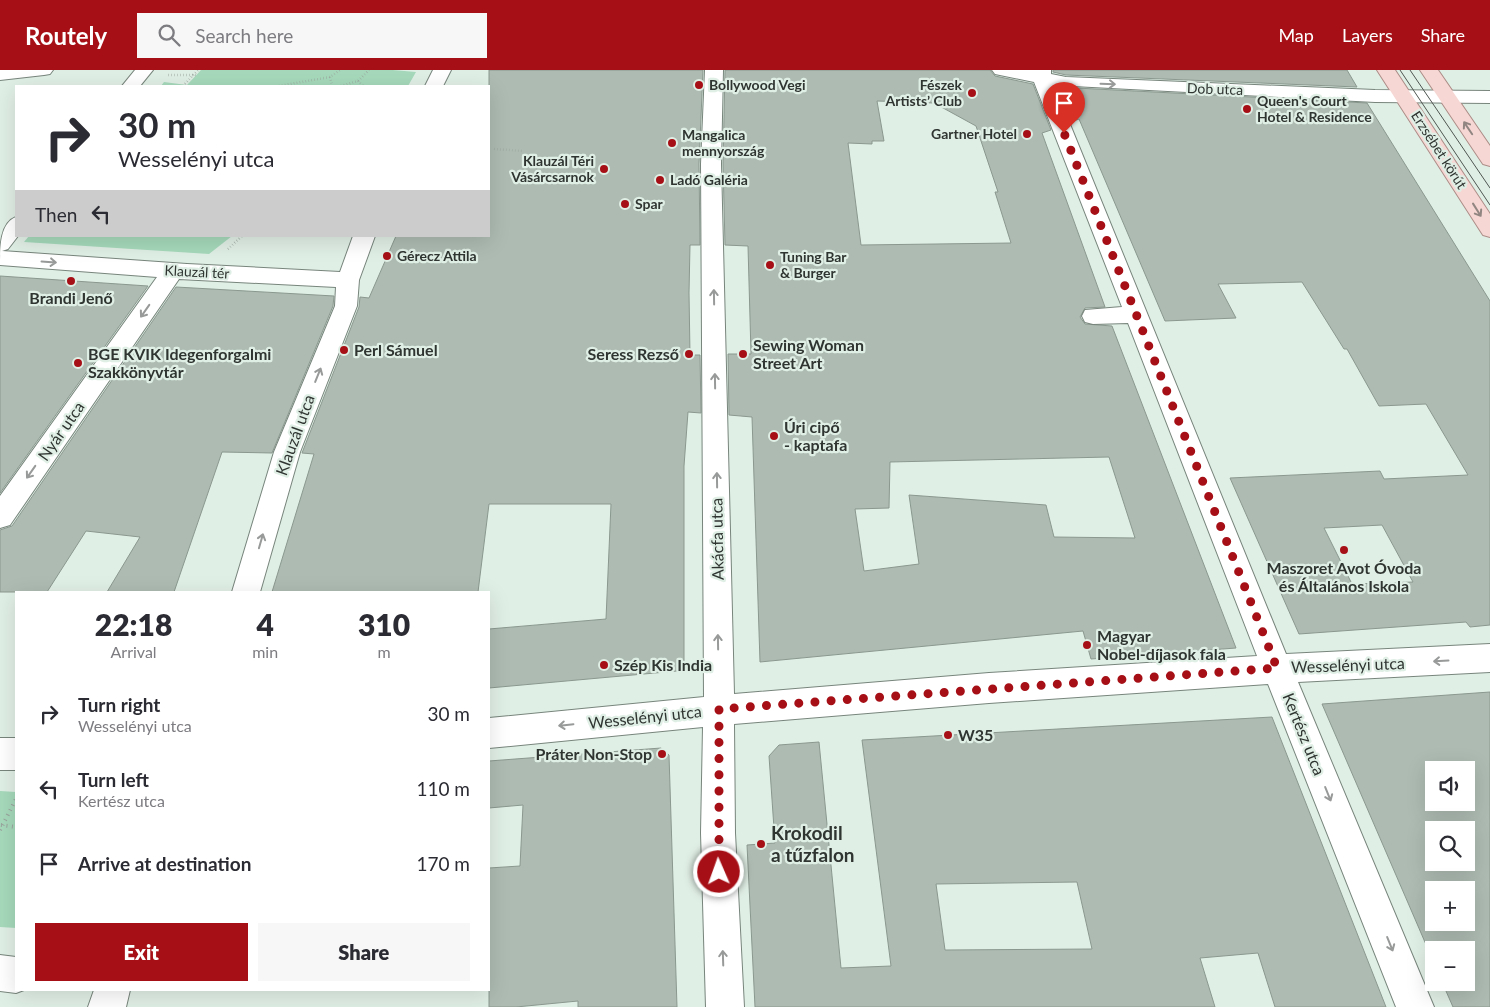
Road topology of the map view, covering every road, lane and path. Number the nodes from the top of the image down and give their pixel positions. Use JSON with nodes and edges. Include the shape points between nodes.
{"nodes":[{"id":1,"x":44,"y":70,"type":"edge"},
{"id":2,"x":144,"y":70,"type":"edge"},
{"id":3,"x":198,"y":70,"type":"edge"},
{"id":4,"x":340,"y":70,"type":"edge"},
{"id":5,"x":369,"y":70,"type":"edge"},
{"id":6,"x":442,"y":70,"type":"edge"},
{"id":7,"x":714,"y":70,"type":"edge"},
{"id":8,"x":1001,"y":70,"type":"edge"},
{"id":9,"x":1253,"y":70,"type":"edge"},
{"id":10,"x":1386,"y":70,"type":"edge"},
{"id":11,"x":1429,"y":70,"type":"edge"},
{"id":12,"x":1042,"y":74,"type":"edge"},
{"id":13,"x":0,"y":75,"type":"edge"},
{"id":14,"x":172,"y":75,"type":"dead end"},
{"id":15,"x":194,"y":75,"type":"junction"},
{"id":16,"x":330,"y":77,"type":"junction"},
{"id":17,"x":358,"y":81,"type":"junction"},
{"id":18,"x":132,"y":85,"type":"edge"},
{"id":19,"x":184,"y":85,"type":"edge"},
{"id":20,"x":285,"y":85,"type":"edge"},
{"id":21,"x":332,"y":85,"type":"edge"},
{"id":22,"x":344,"y":85,"type":"edge"},
{"id":23,"x":362,"y":85,"type":"edge"},
{"id":24,"x":434,"y":85,"type":"edge"},
{"id":25,"x":1265,"y":91,"type":"junction"},
{"id":26,"x":1403,"y":96,"type":"junction"},
{"id":27,"x":1446,"y":96,"type":"junction"},
{"id":28,"x":1490,"y":97,"type":"edge"},
{"id":29,"x":494,"y":149,"type":"dead end"},
{"id":30,"x":523,"y":151,"type":"dead end"},
{"id":31,"x":1490,"y":160,"type":"edge"},
{"id":32,"x":15,"y":225,"type":"edge"},
{"id":33,"x":1490,"y":230,"type":"edge"},
{"id":34,"x":364,"y":237,"type":"edge"},
{"id":35,"x":0,"y":244,"type":"edge"},
{"id":36,"x":0,"y":258,"type":"edge"},
{"id":37,"x":173,"y":271,"type":"junction"},
{"id":38,"x":348,"y":280,"type":"junction"},
{"id":39,"x":1137,"y":315,"type":"junction"},
{"id":40,"x":1093,"y":316,"type":"dead end"},
{"id":41,"x":0,"y":517,"type":"edge"},
{"id":42,"x":246,"y":591,"type":"edge"},
{"id":43,"x":1490,"y":658,"type":"edge"},
{"id":44,"x":1277,"y":668,"type":"junction"},
{"id":45,"x":719,"y":709,"type":"junction"},
{"id":46,"x":490,"y":733,"type":"edge"},
{"id":47,"x":0,"y":754,"type":"edge"},
{"id":48,"x":15,"y":754,"type":"edge"},
{"id":49,"x":15,"y":800,"type":"edge"},
{"id":50,"x":1,"y":827,"type":"edge"},
{"id":51,"x":15,"y":827,"type":"edge"},
{"id":52,"x":0,"y":973,"type":"edge"},
{"id":53,"x":15,"y":974,"type":"edge"},
{"id":54,"x":112,"y":991,"type":"edge"},
{"id":55,"x":106,"y":1007,"type":"edge"},
{"id":56,"x":725,"y":1007,"type":"edge"},
{"id":57,"x":1416,"y":1007,"type":"edge"}],
"edges":[{"from":1,"to":13,"type":"street"},
{"from":2,"to":18,"type":"street"},
{"from":3,"to":15,"type":"path"},
{"from":4,"to":16,"type":"path"},
{"from":5,"to":17,"type":"path"},
{"from":6,"to":24,"type":"street"},
{"from":45,"to":7,"type":"street","name":"Akácfa utca","one_way":true,"via":[[711,164]]},
{"from":8,"to":12,"type":"street","name":"Dob utca"},
{"from":9,"to":25,"type":"street"},
{"from":10,"to":26,"type":"main road","name":"Erzsébet körút"},
{"from":11,"to":27,"type":"main road"},
{"from":12,"to":25,"type":"street","name":"Dob utca","one_way":true,"via":[[1066,82]]},
{"from":12,"to":39,"type":"street","name":"Kertész utca"},
{"from":14,"to":15,"type":"path"},
{"from":15,"to":19,"type":"path"},
{"from":16,"to":20,"type":"path"},
{"from":16,"to":21,"type":"path"},
{"from":17,"to":22,"type":"path"},
{"from":17,"to":23,"type":"path"},
{"from":25,"to":26,"type":"street","name":"Dob utca"},
{"from":26,"to":27,"type":"street","name":"Dob utca"},
{"from":26,"to":33,"type":"main road","name":"Erzsébet körút","one_way":true},
{"from":27,"to":28,"type":"street","name":"Dob utca"},
{"from":31,"to":27,"type":"main road","one_way":true},
{"from":29,"to":30,"type":"path"},
{"from":32,"to":35,"type":"street"},
{"from":34,"to":38,"type":"street"},
{"from":36,"to":37,"type":"street","name":"Klauzál tér","one_way":true},
{"from":37,"to":38,"type":"street","name":"Klauzál tér"},
{"from":37,"to":41,"type":"street","name":"Nyár utca","one_way":true},
{"from":42,"to":38,"type":"street","name":"Klauzál utca","one_way":true,"via":[[287,452],[346,306]]},
{"from":39,"to":40,"type":"street"},
{"from":39,"to":44,"type":"street","name":"Kertész utca"},
{"from":43,"to":44,"type":"street","name":"Wesselényi utca","one_way":true},
{"from":44,"to":45,"type":"street","name":"Wesselényi utca"},
{"from":44,"to":57,"type":"street","name":"Kertész utca","one_way":true},
{"from":45,"to":46,"type":"street","name":"Wesselényi utca","one_way":true},
{"from":56,"to":45,"type":"street","name":"Akácfa utca","one_way":true,"via":[[718,833]]},
{"from":47,"to":48,"type":"street"},
{"from":49,"to":50,"type":"path"},
{"from":50,"to":51,"type":"path"},
{"from":52,"to":53,"type":"street"},
{"from":54,"to":55,"type":"street"}]}
